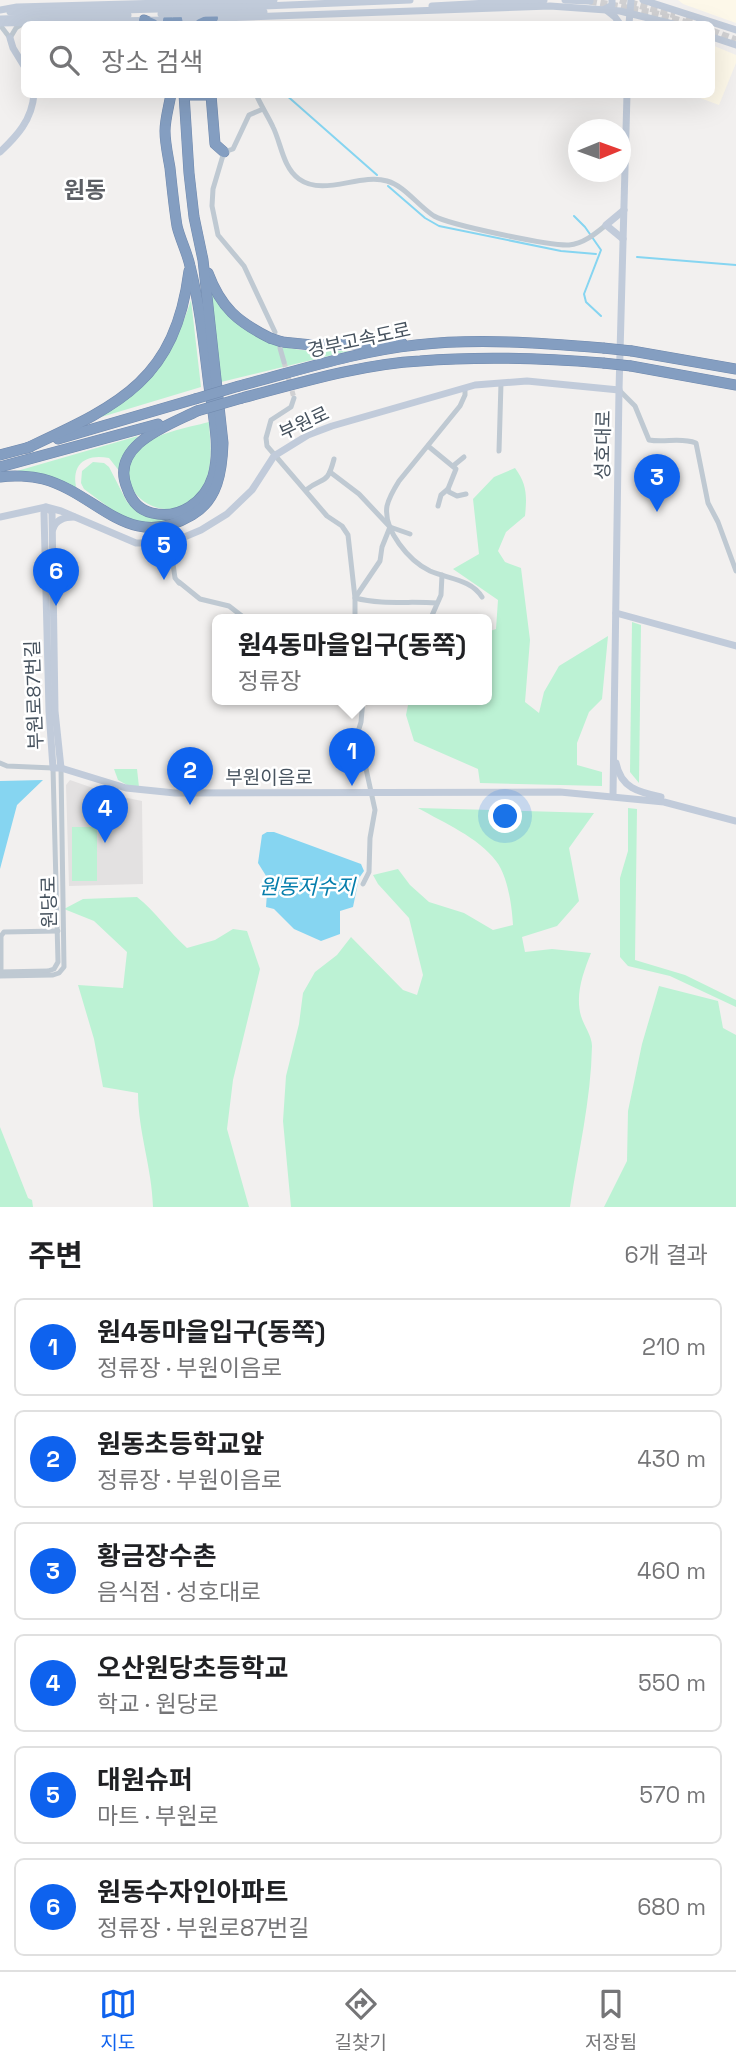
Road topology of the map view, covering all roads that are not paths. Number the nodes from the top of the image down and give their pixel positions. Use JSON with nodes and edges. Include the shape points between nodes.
{"nodes":[{"id":1,"x":274,"y":0,"type":"edge"},
{"id":2,"x":410,"y":0,"type":"edge"},
{"id":3,"x":544,"y":0,"type":"edge"},
{"id":4,"x":565,"y":0,"type":"edge"},
{"id":5,"x":612,"y":0,"type":"edge"},
{"id":6,"x":631,"y":0,"type":"edge"},
{"id":7,"x":643,"y":0,"type":"edge"},
{"id":8,"x":207,"y":1,"type":"edge"},
{"id":9,"x":590,"y":1,"type":"edge"},
{"id":10,"x":653,"y":1,"type":"edge"},
{"id":11,"x":74,"y":2,"type":"edge"},
{"id":12,"x":145,"y":2,"type":"edge"},
{"id":13,"x":172,"y":2,"type":"edge"},
{"id":14,"x":666,"y":6,"type":"junction"},
{"id":15,"x":264,"y":9,"type":"junction"},
{"id":16,"x":606,"y":9,"type":"junction"},
{"id":17,"x":0,"y":11,"type":"edge"},
{"id":18,"x":87,"y":13,"type":"junction"},
{"id":19,"x":630,"y":13,"type":"junction"},
{"id":20,"x":213,"y":18,"type":"junction"},
{"id":21,"x":660,"y":20,"type":"junction"},
{"id":22,"x":173,"y":21,"type":"edge"},
{"id":23,"x":183,"y":21,"type":"edge"},
{"id":24,"x":206,"y":21,"type":"edge"},
{"id":25,"x":243,"y":21,"type":"edge"},
{"id":26,"x":618,"y":21,"type":"edge"},
{"id":27,"x":629,"y":21,"type":"edge"},
{"id":28,"x":656,"y":21,"type":"edge"},
{"id":29,"x":663,"y":21,"type":"edge"},
{"id":30,"x":710,"y":21,"type":"edge"},
{"id":31,"x":0,"y":22,"type":"edge"},
{"id":32,"x":21,"y":23,"type":"edge"},
{"id":33,"x":715,"y":23,"type":"edge"},
{"id":34,"x":21,"y":25,"type":"edge"},
{"id":35,"x":736,"y":30,"type":"edge"},
{"id":36,"x":10,"y":38,"type":"junction"},
{"id":37,"x":715,"y":38,"type":"edge"},
{"id":38,"x":736,"y":45,"type":"edge"},
{"id":39,"x":21,"y":61,"type":"edge"},
{"id":40,"x":34,"y":98,"type":"edge"},
{"id":41,"x":170,"y":98,"type":"edge"},
{"id":42,"x":184,"y":98,"type":"edge"},
{"id":43,"x":211,"y":98,"type":"edge"},
{"id":44,"x":258,"y":98,"type":"edge"},
{"id":45,"x":627,"y":98,"type":"edge"},
{"id":46,"x":262,"y":109,"type":"junction"},
{"id":47,"x":0,"y":152,"type":"edge"},
{"id":48,"x":224,"y":152,"type":"junction"},
{"id":49,"x":624,"y":210,"type":"junction"},
{"id":50,"x":606,"y":226,"type":"junction"},
{"id":51,"x":624,"y":239,"type":"junction"},
{"id":52,"x":203,"y":260,"type":"junction"},
{"id":53,"x":190,"y":263,"type":"junction"},
{"id":54,"x":273,"y":335,"type":"junction"},
{"id":55,"x":281,"y":345,"type":"junction"},
{"id":56,"x":417,"y":345,"type":"junction"},
{"id":57,"x":284,"y":362,"type":"tunnel mouth"},
{"id":58,"x":736,"y":369,"type":"edge"},
{"id":59,"x":500,"y":383,"type":"junction"},
{"id":60,"x":736,"y":386,"type":"edge"},
{"id":61,"x":465,"y":388,"type":"junction"},
{"id":62,"x":619,"y":390,"type":"junction"},
{"id":63,"x":294,"y":398,"type":"dead end"},
{"id":64,"x":197,"y":411,"type":"junction"},
{"id":65,"x":428,"y":446,"type":"junction"},
{"id":66,"x":27,"y":448,"type":"junction"},
{"id":67,"x":499,"y":451,"type":"dead end"},
{"id":68,"x":0,"y":455,"type":"edge"},
{"id":69,"x":274,"y":456,"type":"junction"},
{"id":70,"x":464,"y":457,"type":"dead end"},
{"id":71,"x":334,"y":459,"type":"dead end"},
{"id":72,"x":453,"y":466,"type":"junction"},
{"id":73,"x":0,"y":467,"type":"edge"},
{"id":74,"x":330,"y":472,"type":"junction"},
{"id":75,"x":0,"y":477,"type":"edge"},
{"id":76,"x":448,"y":489,"type":"junction"},
{"id":77,"x":306,"y":491,"type":"junction"},
{"id":78,"x":466,"y":494,"type":"dead end"},
{"id":79,"x":438,"y":506,"type":"dead end"},
{"id":80,"x":46,"y":507,"type":"junction"},
{"id":81,"x":0,"y":517,"type":"edge"},
{"id":82,"x":76,"y":517,"type":"junction"},
{"id":83,"x":390,"y":527,"type":"junction"},
{"id":84,"x":52,"y":529,"type":"junction"},
{"id":85,"x":410,"y":534,"type":"dead end"},
{"id":86,"x":170,"y":543,"type":"junction"},
{"id":87,"x":736,"y":571,"type":"edge"},
{"id":88,"x":442,"y":575,"type":"junction"},
{"id":89,"x":482,"y":597,"type":"dead end"},
{"id":90,"x":355,"y":598,"type":"junction"},
{"id":91,"x":437,"y":603,"type":"junction"},
{"id":92,"x":616,"y":613,"type":"junction"},
{"id":93,"x":239,"y":614,"type":"edge"},
{"id":94,"x":355,"y":614,"type":"edge"},
{"id":95,"x":432,"y":614,"type":"edge"},
{"id":96,"x":51,"y":643,"type":"junction"},
{"id":97,"x":736,"y":646,"type":"edge"},
{"id":98,"x":363,"y":705,"type":"edge"},
{"id":99,"x":614,"y":750,"type":"junction"},
{"id":100,"x":0,"y":763,"type":"edge"},
{"id":101,"x":57,"y":768,"type":"junction"},
{"id":102,"x":372,"y":793,"type":"junction"},
{"id":103,"x":613,"y":796,"type":"junction"},
{"id":104,"x":684,"y":807,"type":"junction"},
{"id":105,"x":736,"y":821,"type":"edge"},
{"id":106,"x":363,"y":884,"type":"dead end"},
{"id":107,"x":58,"y":931,"type":"junction"},
{"id":108,"x":1,"y":974,"type":"edge"}],
"edges":[{"from":1,"to":8,"type":"main road"},
{"from":2,"to":15,"type":"main road"},
{"from":3,"to":15,"type":"main road"},
{"from":4,"to":9,"type":"main road"},
{"from":5,"to":16,"type":"main road"},
{"from":6,"to":19,"type":"main road"},
{"from":7,"to":10,"type":"main road"},
{"from":8,"to":13,"type":"main road"},
{"from":10,"to":14,"type":"main road"},
{"from":11,"to":12,"type":"main road"},
{"from":11,"to":17,"type":"main road"},
{"from":12,"to":13,"type":"main road"},
{"from":13,"to":22,"type":"main road"},
{"from":14,"to":21,"type":"main road"},
{"from":14,"to":30,"type":"main road"},
{"from":15,"to":18,"type":"main road","bridge":true},
{"from":16,"to":19,"type":"main road"},
{"from":16,"to":25,"type":"main road","via":[[550,6]]},
{"from":16,"to":26,"type":"main road"},
{"from":17,"to":18,"type":"main road"},
{"from":18,"to":31,"type":"main road"},
{"from":19,"to":21,"type":"main road"},
{"from":19,"to":27,"type":"main road"},
{"from":20,"to":23,"type":"main road"},
{"from":20,"to":24,"type":"highway"},
{"from":20,"to":25,"type":"main road"},
{"from":21,"to":28,"type":"main road"},
{"from":21,"to":29,"type":"main road"},
{"from":31,"to":32,"type":"main road"},
{"from":31,"to":36,"type":"street"},
{"from":33,"to":35,"type":"main road"},
{"from":34,"to":36,"type":"street"},
{"from":36,"to":39,"type":"main road"},
{"from":37,"to":38,"type":"main road"},
{"from":40,"to":47,"type":"main road","via":[[23,128]]},
{"from":41,"to":53,"type":"highway","via":[[165,132],[178,228]]},
{"from":42,"to":52,"type":"highway","via":[[194,217]]},
{"from":43,"to":48,"type":"highway","via":[[215,144]]},
{"from":44,"to":46,"type":"street"},
{"from":45,"to":49,"type":"main road","name":"성호대로"},
{"from":46,"to":48,"type":"street","via":[[249,115],[231,152]]},
{"from":46,"to":50,"type":"street","via":[[288,167],[306,183],[389,181],[448,222],[561,244],[575,244]]},
{"from":48,"to":54,"type":"street","via":[[213,189],[218,236],[244,266]]},
{"from":49,"to":50,"type":"main road"},
{"from":49,"to":51,"type":"main road","name":"성호대로"},
{"from":50,"to":51,"type":"main road"},
{"from":51,"to":62,"type":"main road","name":"성호대로"},
{"from":52,"to":54,"type":"highway","via":[[229,311],[246,326]]},
{"from":52,"to":75,"type":"highway","via":[[223,464],[217,486],[199,511],[170,526],[137,526],[44,480]]},
{"from":53,"to":64,"type":"highway","via":[[215,431],[213,474],[202,496],[182,511],[164,515],[146,511],[132,500],[124,482],[128,457],[151,434]]},
{"from":53,"to":66,"type":"highway","via":[[182,312],[145,378],[110,407]]},
{"from":54,"to":55,"type":"highway","bridge":true},
{"from":55,"to":56,"type":"highway"},
{"from":55,"to":57,"type":"street"},
{"from":56,"to":58,"type":"highway","name":"경부고속도로","bridge":true,"via":[[521,342],[603,348]]},
{"from":56,"to":66,"type":"highway","name":"경부고속도로","bridge":true,"via":[[239,386]]},
{"from":59,"to":61,"type":"main road","name":"부원로"},
{"from":59,"to":62,"type":"main road","name":"부원로"},
{"from":59,"to":67,"type":"street"},
{"from":60,"to":64,"type":"highway","name":"경부고속도로","bridge":true,"via":[[603,363],[524,358],[418,360],[329,376]]},
{"from":61,"to":65,"type":"street","via":[[460,407]]},
{"from":61,"to":69,"type":"main road","name":"부원로","via":[[332,426]]},
{"from":62,"to":87,"type":"street","via":[[635,406],[649,440],[696,443],[708,503]]},
{"from":62,"to":92,"type":"main road","name":"성호대로"},
{"from":63,"to":69,"type":"street","via":[[291,407],[269,424],[267,446]]},
{"from":64,"to":73,"type":"highway","name":"경부고속도로"},
{"from":65,"to":72,"type":"street"},
{"from":65,"to":83,"type":"street","via":[[392,493],[386,509]]},
{"from":66,"to":68,"type":"highway","name":"경부고속도로"},
{"from":69,"to":77,"type":"street"},
{"from":69,"to":86,"type":"main road","name":"부원로","via":[[252,490],[227,514]]},
{"from":70,"to":72,"type":"street"},
{"from":71,"to":74,"type":"street"},
{"from":72,"to":76,"type":"street","via":[[456,472]]},
{"from":74,"to":77,"type":"street","via":[[322,483]]},
{"from":74,"to":83,"type":"street"},
{"from":76,"to":78,"type":"street","via":[[457,496]]},
{"from":76,"to":79,"type":"street","via":[[440,495]]},
{"from":77,"to":90,"type":"street","via":[[348,535]]},
{"from":80,"to":81,"type":"main road"},
{"from":80,"to":82,"type":"main road","name":"부원로"},
{"from":80,"to":84,"type":"main road","name":"부원로87번길","via":[[52,512]]},
{"from":80,"to":96,"type":"main road","name":"부원로87번길"},
{"from":82,"to":84,"type":"main road","via":[[54,523]]},
{"from":82,"to":86,"type":"main road","name":"부원로","via":[[136,543]]},
{"from":83,"to":85,"type":"street"},
{"from":83,"to":88,"type":"street","via":[[407,553]]},
{"from":83,"to":90,"type":"street","via":[[380,561]]},
{"from":84,"to":96,"type":"main road","name":"부원로87번길"},
{"from":86,"to":93,"type":"street","via":[[179,583],[200,600],[229,606]]},
{"from":88,"to":89,"type":"street","via":[[463,582]]},
{"from":88,"to":91,"type":"street"},
{"from":90,"to":91,"type":"street"},
{"from":90,"to":94,"type":"street"},
{"from":91,"to":95,"type":"street"},
{"from":92,"to":97,"type":"main road"},
{"from":92,"to":99,"type":"main road","name":"성호대로"},
{"from":96,"to":101,"type":"main road","name":"부원로87번길"},
{"from":98,"to":102,"type":"street","via":[[358,732]]},
{"from":99,"to":103,"type":"main road","name":"성호대로"},
{"from":99,"to":104,"type":"main road","via":[[626,785]]},
{"from":100,"to":101,"type":"street"},
{"from":101,"to":102,"type":"main road","name":"부원이음로","via":[[148,791]]},
{"from":101,"to":107,"type":"street","name":"원당로"},
{"from":101,"to":108,"type":"street","name":"원당로","via":[[64,967],[53,975]]},
{"from":102,"to":103,"type":"main road","name":"부원이음로"},
{"from":102,"to":106,"type":"street","via":[[370,863]]},
{"from":103,"to":104,"type":"main road","name":"부원이음로"},
{"from":104,"to":105,"type":"main road"},
{"from":107,"to":108,"type":"street","name":"원당로","via":[[54,969]]},
{"from":107,"to":108,"type":"street","via":[[4,932]]}]}
